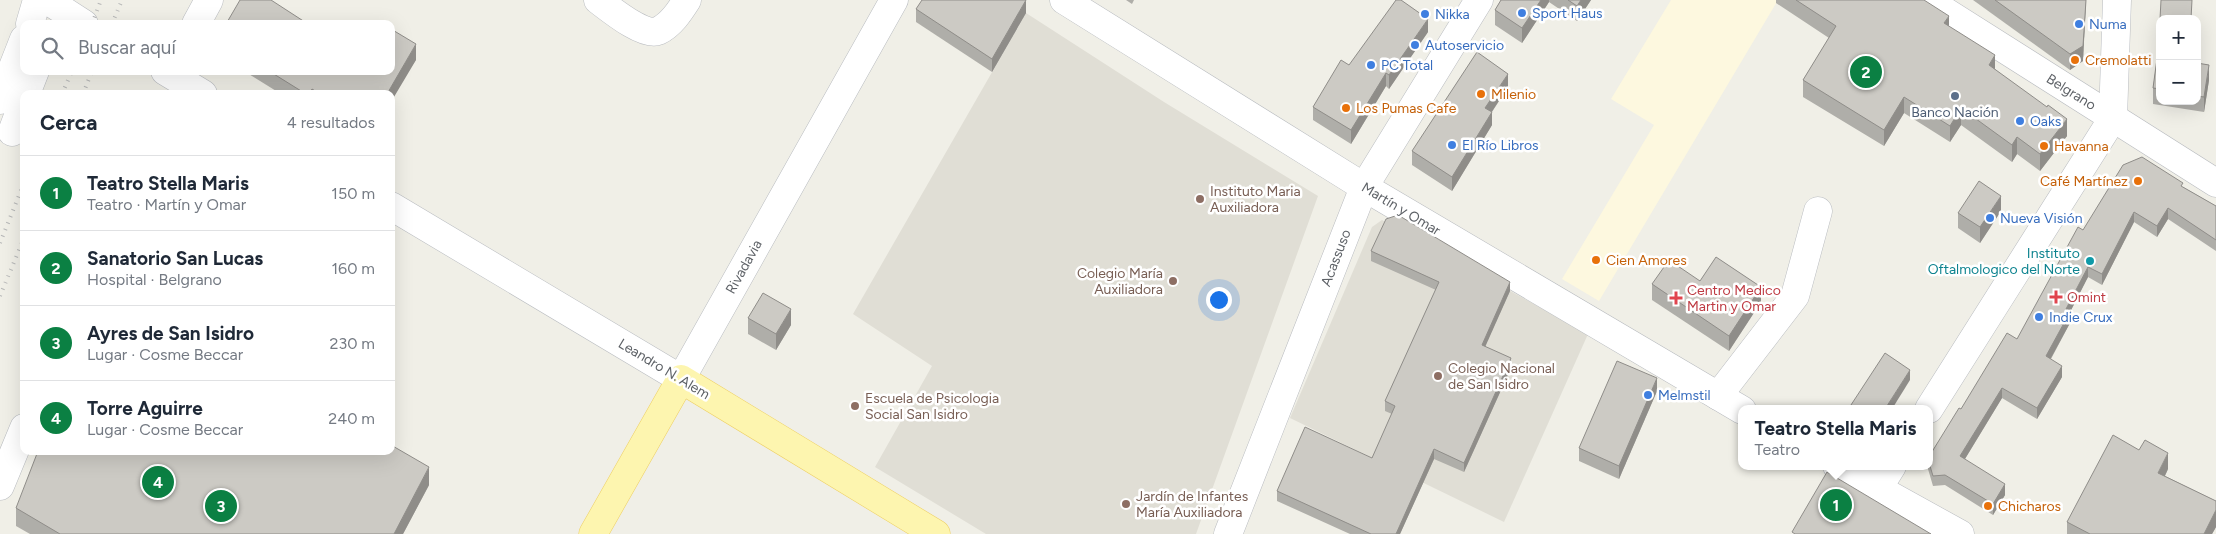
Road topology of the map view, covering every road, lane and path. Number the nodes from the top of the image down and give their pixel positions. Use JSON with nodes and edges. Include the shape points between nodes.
{"nodes":[{"id":1,"x":209,"y":0,"type":"edge"},
{"id":2,"x":598,"y":0,"type":"edge"},
{"id":3,"x":687,"y":0,"type":"edge"},
{"id":4,"x":894,"y":0,"type":"edge"},
{"id":5,"x":1064,"y":0,"type":"edge"},
{"id":6,"x":1479,"y":0,"type":"edge"},
{"id":7,"x":1927,"y":0,"type":"edge"},
{"id":8,"x":2117,"y":0,"type":"edge"},
{"id":9,"x":49,"y":8,"type":"edge"},
{"id":10,"x":35,"y":20,"type":"edge"},
{"id":11,"x":75,"y":20,"type":"edge"},
{"id":12,"x":198,"y":20,"type":"edge"},
{"id":13,"x":20,"y":49,"type":"edge"},
{"id":14,"x":33,"y":75,"type":"edge"},
{"id":15,"x":166,"y":77,"type":"edge"},
{"id":16,"x":28,"y":90,"type":"edge"},
{"id":17,"x":194,"y":90,"type":"edge"},
{"id":18,"x":0,"y":100,"type":"edge"},
{"id":19,"x":20,"y":111,"type":"edge"},
{"id":20,"x":2113,"y":118,"type":"junction"},
{"id":21,"x":12,"y":132,"type":"dead end"},
{"id":22,"x":2216,"y":183,"type":"edge"},
{"id":23,"x":1364,"y":187,"type":"junction"},
{"id":24,"x":395,"y":208,"type":"edge"},
{"id":25,"x":1818,"y":211,"type":"dead end"},
{"id":26,"x":681,"y":379,"type":"junction"},
{"id":27,"x":1718,"y":396,"type":"junction"},
{"id":28,"x":1932,"y":405,"type":"edge"},
{"id":29,"x":1738,"y":408,"type":"edge"},
{"id":30,"x":20,"y":438,"type":"edge"},
{"id":31,"x":1844,"y":470,"type":"edge"},
{"id":32,"x":1890,"y":470,"type":"edge"},
{"id":33,"x":0,"y":486,"type":"edge"},
{"id":34,"x":1878,"y":490,"type":"junction"},
{"id":35,"x":593,"y":534,"type":"edge"},
{"id":36,"x":936,"y":534,"type":"edge"},
{"id":37,"x":1228,"y":534,"type":"edge"},
{"id":38,"x":1960,"y":534,"type":"edge"}],
"edges":[{"from":1,"to":12,"type":"street"},
{"from":2,"to":3,"type":"street","via":[[645,32],[658,31],[674,18]]},
{"from":4,"to":26,"type":"street","name":"Rivadavia"},
{"from":5,"to":23,"type":"street","name":"Martín y Omar"},
{"from":6,"to":23,"type":"street","name":"Acassuso"},
{"from":7,"to":20,"type":"street","name":"Belgrano"},
{"from":8,"to":20,"type":"street"},
{"from":9,"to":10,"type":"street"},
{"from":9,"to":11,"type":"street"},
{"from":13,"to":18,"type":"street"},
{"from":14,"to":16,"type":"street"},
{"from":15,"to":17,"type":"street"},
{"from":19,"to":21,"type":"street"},
{"from":20,"to":22,"type":"street","name":"Belgrano"},
{"from":20,"to":28,"type":"street"},
{"from":23,"to":27,"type":"street","name":"Martín y Omar"},
{"from":23,"to":37,"type":"street","name":"Acassuso"},
{"from":24,"to":26,"type":"street","name":"Leandro N. Alem"},
{"from":25,"to":27,"type":"street","via":[[1794,296]]},
{"from":26,"to":35,"type":"main road","name":"Rivadavia"},
{"from":26,"to":36,"type":"main road","name":"Leandro N. Alem"},
{"from":27,"to":29,"type":"street","name":"Martín y Omar"},
{"from":30,"to":33,"type":"street"},
{"from":31,"to":34,"type":"street"},
{"from":32,"to":34,"type":"street"},
{"from":34,"to":38,"type":"street"}]}
